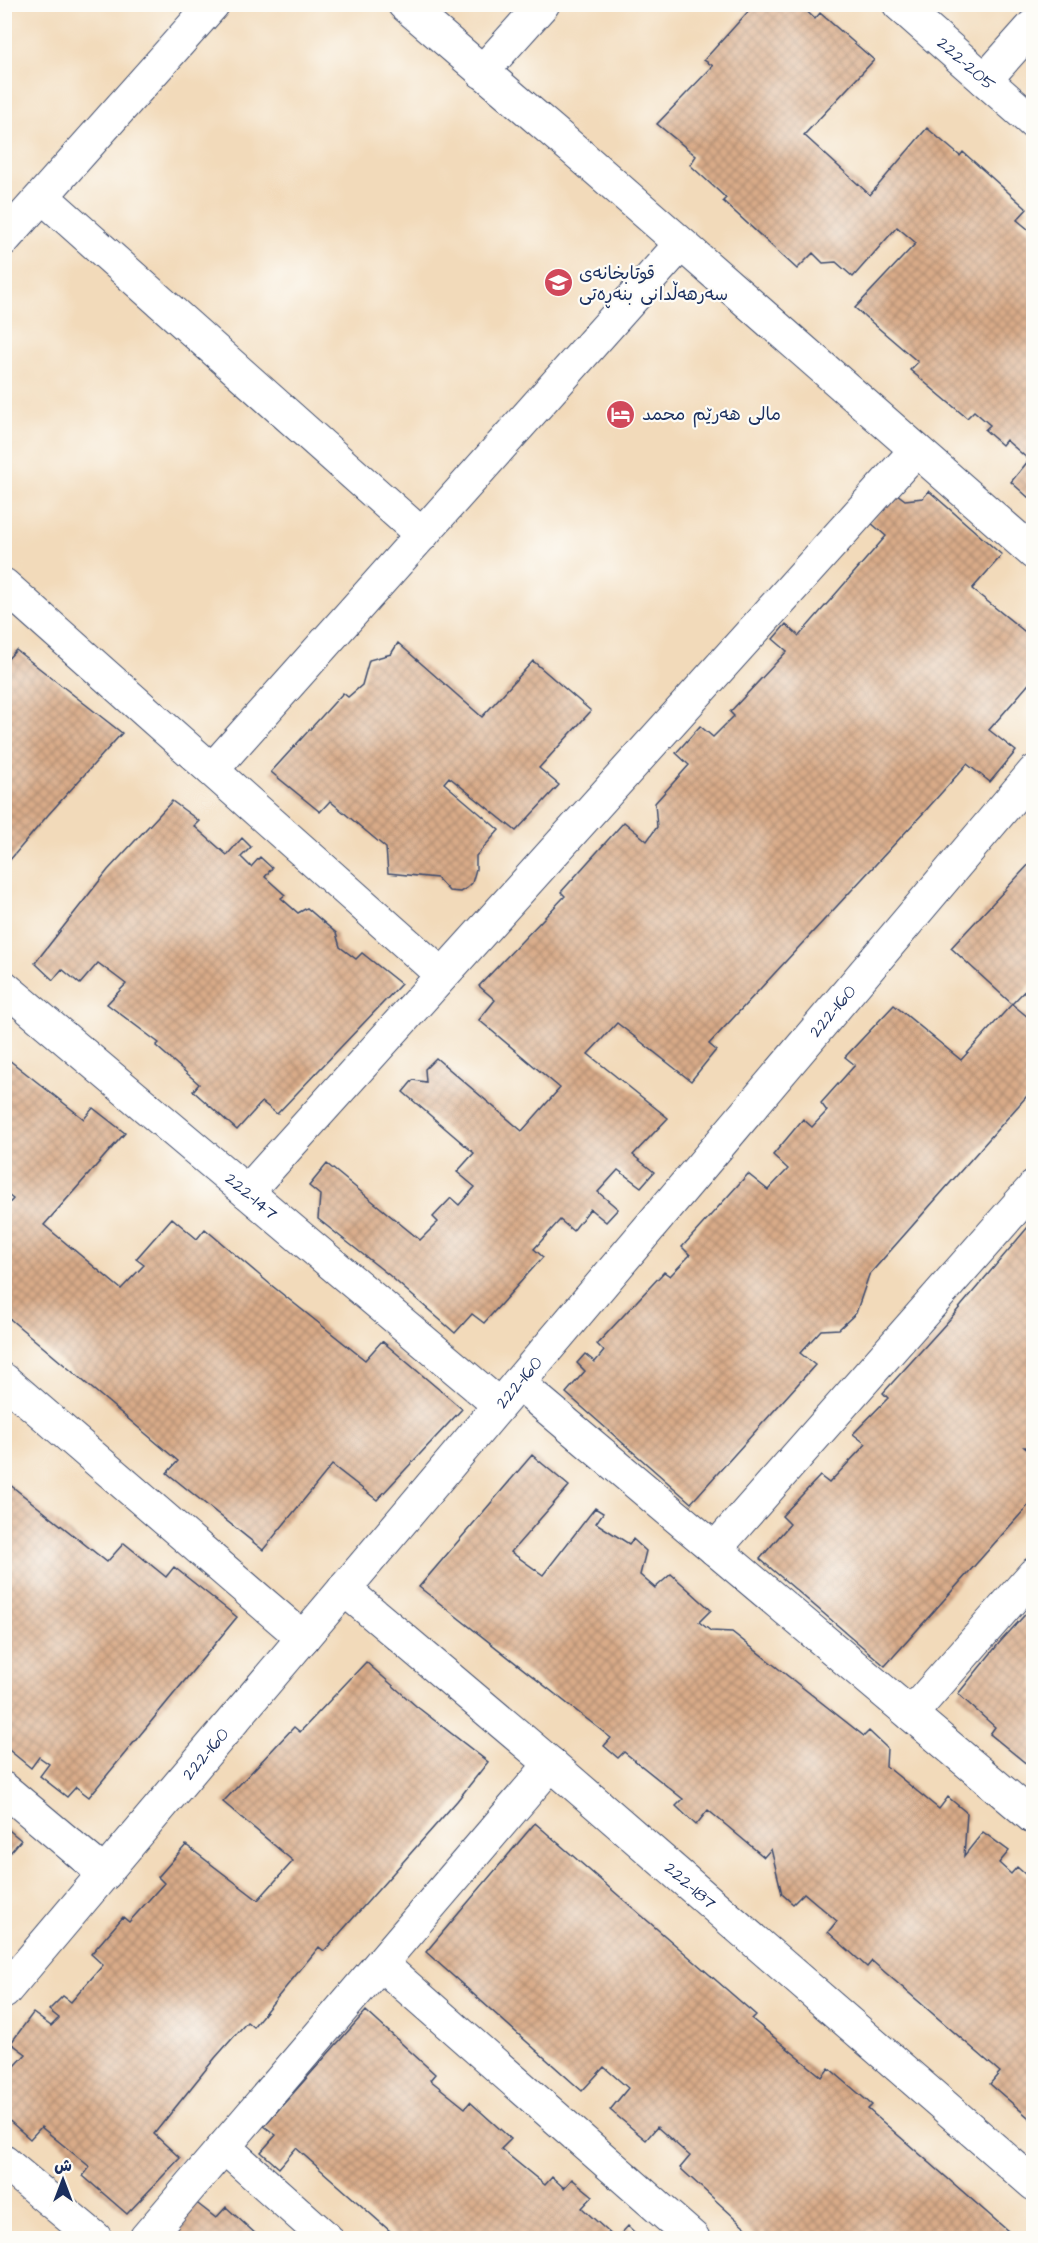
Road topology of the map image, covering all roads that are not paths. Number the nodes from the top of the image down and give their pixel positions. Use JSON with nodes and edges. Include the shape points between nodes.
{"nodes":[{"id":1,"x":213,"y":4,"type":"edge"},
{"id":2,"x":404,"y":4,"type":"edge"},
{"id":3,"x":543,"y":4,"type":"edge"},
{"id":4,"x":899,"y":4,"type":"edge"},
{"id":5,"x":1034,"y":25,"type":"edge"},
{"id":6,"x":482,"y":72,"type":"junction"},
{"id":7,"x":984,"y":80,"type":"junction"},
{"id":8,"x":1034,"y":123,"type":"edge"},
{"id":9,"x":43,"y":197,"type":"junction"},
{"id":10,"x":4,"y":239,"type":"edge"},
{"id":11,"x":680,"y":245,"type":"junction"},
{"id":12,"x":916,"y":450,"type":"junction"},
{"id":13,"x":422,"y":535,"type":"junction"},
{"id":14,"x":1034,"y":553,"type":"edge"},
{"id":15,"x":4,"y":585,"type":"edge"},
{"id":16,"x":212,"y":770,"type":"junction"},
{"id":17,"x":1027,"y":792,"type":"edge"},
{"id":18,"x":442,"y":975,"type":"junction"},
{"id":19,"x":4,"y":987,"type":"edge"},
{"id":20,"x":1034,"y":1187,"type":"edge"},
{"id":21,"x":247,"y":1192,"type":"junction"},
{"id":22,"x":4,"y":1380,"type":"edge"},
{"id":23,"x":508,"y":1394,"type":"junction"},
{"id":24,"x":715,"y":1549,"type":"junction"},
{"id":25,"x":1034,"y":1574,"type":"edge"},
{"id":26,"x":344,"y":1589,"type":"junction"},
{"id":27,"x":303,"y":1638,"type":"junction"},
{"id":28,"x":911,"y":1714,"type":"junction"},
{"id":29,"x":551,"y":1764,"type":"junction"},
{"id":30,"x":4,"y":1789,"type":"edge"},
{"id":31,"x":1034,"y":1818,"type":"edge"},
{"id":32,"x":105,"y":1874,"type":"junction"},
{"id":33,"x":381,"y":1964,"type":"junction"},
{"id":34,"x":4,"y":1992,"type":"edge"},
{"id":35,"x":224,"y":2147,"type":"junction"},
{"id":36,"x":4,"y":2162,"type":"edge"},
{"id":37,"x":1030,"y":2175,"type":"edge"},
{"id":38,"x":95,"y":2238,"type":"edge"},
{"id":39,"x":146,"y":2238,"type":"edge"},
{"id":40,"x":326,"y":2238,"type":"edge"},
{"id":41,"x":693,"y":2238,"type":"edge"}],
"edges":[{"from":1,"to":9,"type":"street"},
{"from":2,"to":6,"type":"street"},
{"from":3,"to":6,"type":"street"},
{"from":4,"to":7,"type":"street","name":"222-205"},
{"from":5,"to":7,"type":"street"},
{"from":6,"to":11,"type":"street"},
{"from":7,"to":8,"type":"street","name":"222-205"},
{"from":9,"to":10,"type":"street"},
{"from":9,"to":13,"type":"street"},
{"from":11,"to":12,"type":"street"},
{"from":11,"to":13,"type":"street"},
{"from":12,"to":14,"type":"street"},
{"from":12,"to":18,"type":"street"},
{"from":13,"to":16,"type":"street"},
{"from":15,"to":16,"type":"street"},
{"from":16,"to":18,"type":"street"},
{"from":17,"to":23,"type":"street","name":"222-160"},
{"from":18,"to":21,"type":"street"},
{"from":19,"to":21,"type":"street","name":"222-147"},
{"from":20,"to":24,"type":"street"},
{"from":21,"to":23,"type":"street","name":"222-147"},
{"from":22,"to":27,"type":"street"},
{"from":23,"to":24,"type":"street","name":"222-147"},
{"from":23,"to":26,"type":"street","name":"222-160"},
{"from":24,"to":28,"type":"street","name":"222-147"},
{"from":25,"to":28,"type":"street"},
{"from":26,"to":27,"type":"street","name":"222-160"},
{"from":26,"to":29,"type":"street","name":"222-187"},
{"from":27,"to":32,"type":"street","name":"222-160"},
{"from":28,"to":31,"type":"street","name":"222-147"},
{"from":29,"to":33,"type":"street"},
{"from":29,"to":37,"type":"street","name":"222-187"},
{"from":30,"to":32,"type":"street"},
{"from":32,"to":34,"type":"street","name":"222-160"},
{"from":33,"to":35,"type":"street"},
{"from":33,"to":41,"type":"street"},
{"from":35,"to":39,"type":"street"},
{"from":35,"to":40,"type":"street"},
{"from":36,"to":38,"type":"street"}]}
